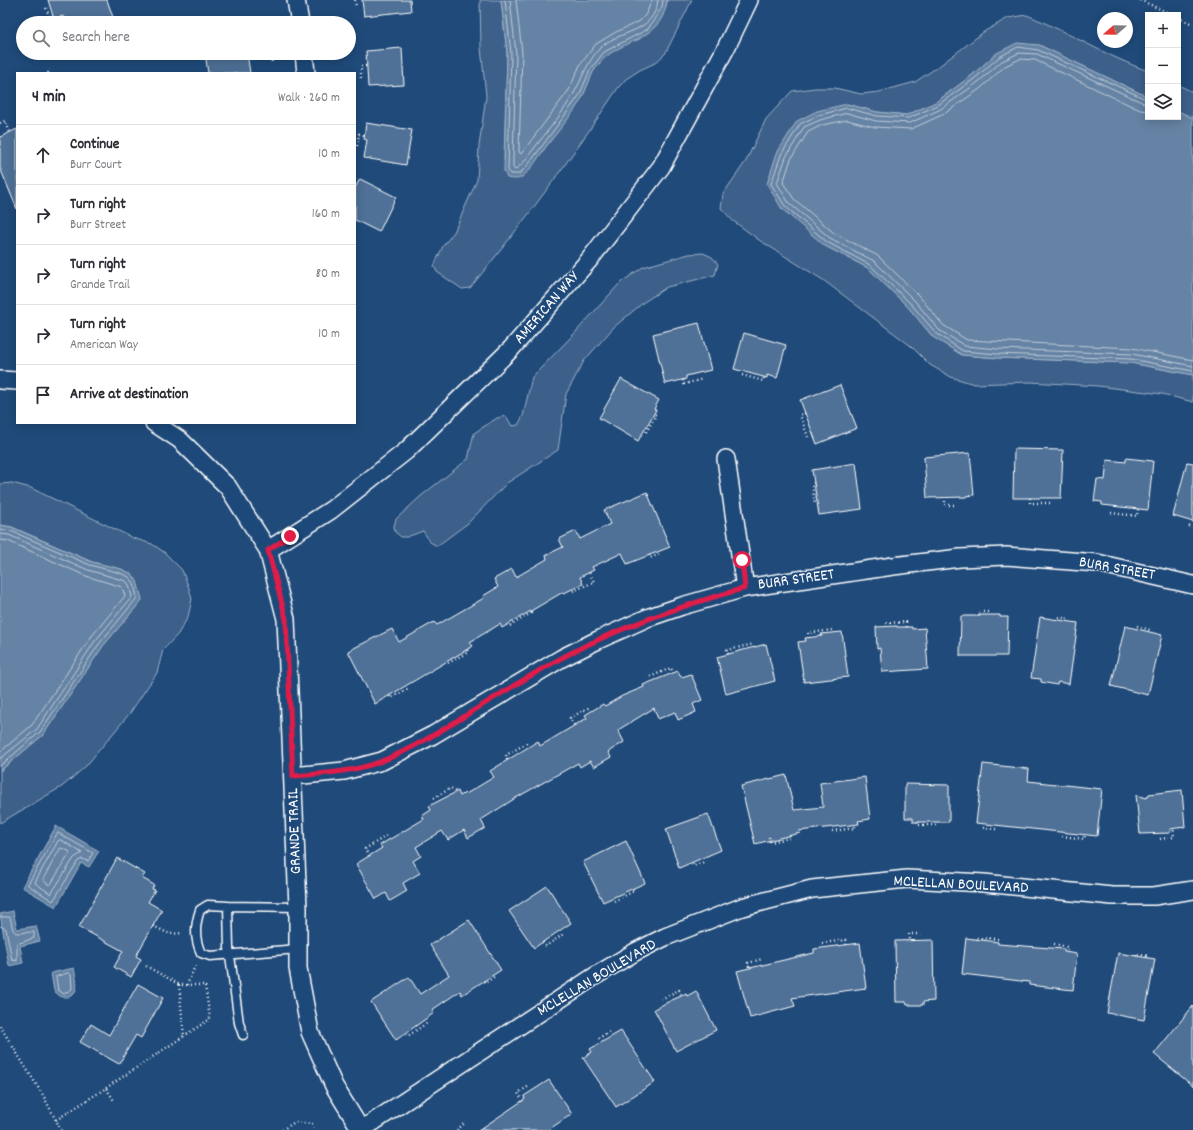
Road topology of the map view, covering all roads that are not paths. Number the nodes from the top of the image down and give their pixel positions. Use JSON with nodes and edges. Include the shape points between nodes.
{"nodes":[{"id":1,"x":296,"y":0,"type":"edge"},
{"id":2,"x":749,"y":0,"type":"edge"},
{"id":3,"x":299,"y":16,"type":"edge"},
{"id":4,"x":305,"y":60,"type":"edge"},
{"id":5,"x":306,"y":72,"type":"edge"},
{"id":6,"x":0,"y":380,"type":"edge"},
{"id":7,"x":16,"y":381,"type":"edge"},
{"id":8,"x":156,"y":424,"type":"edge"},
{"id":9,"x":726,"y":459,"type":"dead end"},
{"id":10,"x":268,"y":550,"type":"junction"},
{"id":11,"x":1193,"y":585,"type":"edge"},
{"id":12,"x":745,"y":588,"type":"junction"},
{"id":13,"x":293,"y":776,"type":"junction"},
{"id":14,"x":1193,"y":890,"type":"edge"},
{"id":15,"x":228,"y":906,"type":"junction"},
{"id":16,"x":298,"y":907,"type":"junction"},
{"id":17,"x":298,"y":950,"type":"junction"},
{"id":18,"x":230,"y":953,"type":"junction"},
{"id":19,"x":243,"y":1034,"type":"dead end"},
{"id":20,"x":361,"y":1130,"type":"edge"}],
"edges":[{"from":1,"to":3,"type":"street"},
{"from":2,"to":10,"type":"street","name":"AMERICAN WAY","via":[[726,48],[661,167],[590,259],[521,338],[406,451],[331,510]]},
{"from":4,"to":5,"type":"street"},
{"from":6,"to":7,"type":"street"},
{"from":8,"to":10,"type":"street","name":"GRANDE TRAIL","via":[[180,440],[228,487]]},
{"from":9,"to":12,"type":"street"},
{"from":10,"to":13,"type":"street","name":"GRANDE TRAIL","via":[[286,619]]},
{"from":11,"to":12,"type":"street","name":"BURR STREET","via":[[1097,562],[1006,556],[901,565]]},
{"from":12,"to":13,"type":"street","name":"BURR STREET","via":[[647,618],[598,640],[550,665],[434,735],[382,761],[344,771]]},
{"from":13,"to":16,"type":"street","name":"GRANDE TRAIL"},
{"from":14,"to":20,"type":"street","name":"MCLELLAN BOULEVARD","via":[[1154,896],[1112,896],[984,883],[907,879],[812,889],[742,907],[665,937],[635,952]]},
{"from":15,"to":16,"type":"lane"},
{"from":15,"to":18,"type":"lane"},
{"from":15,"to":18,"type":"lane","via":[[208,905],[200,910],[195,925],[197,944],[201,953],[210,956]]},
{"from":16,"to":17,"type":"street","name":"GRANDE TRAIL"},
{"from":17,"to":18,"type":"lane"},
{"from":17,"to":20,"type":"street","name":"GRANDE TRAIL","via":[[298,968],[310,1032],[334,1086]]},
{"from":18,"to":19,"type":"lane","via":[[239,1023]]}]}
